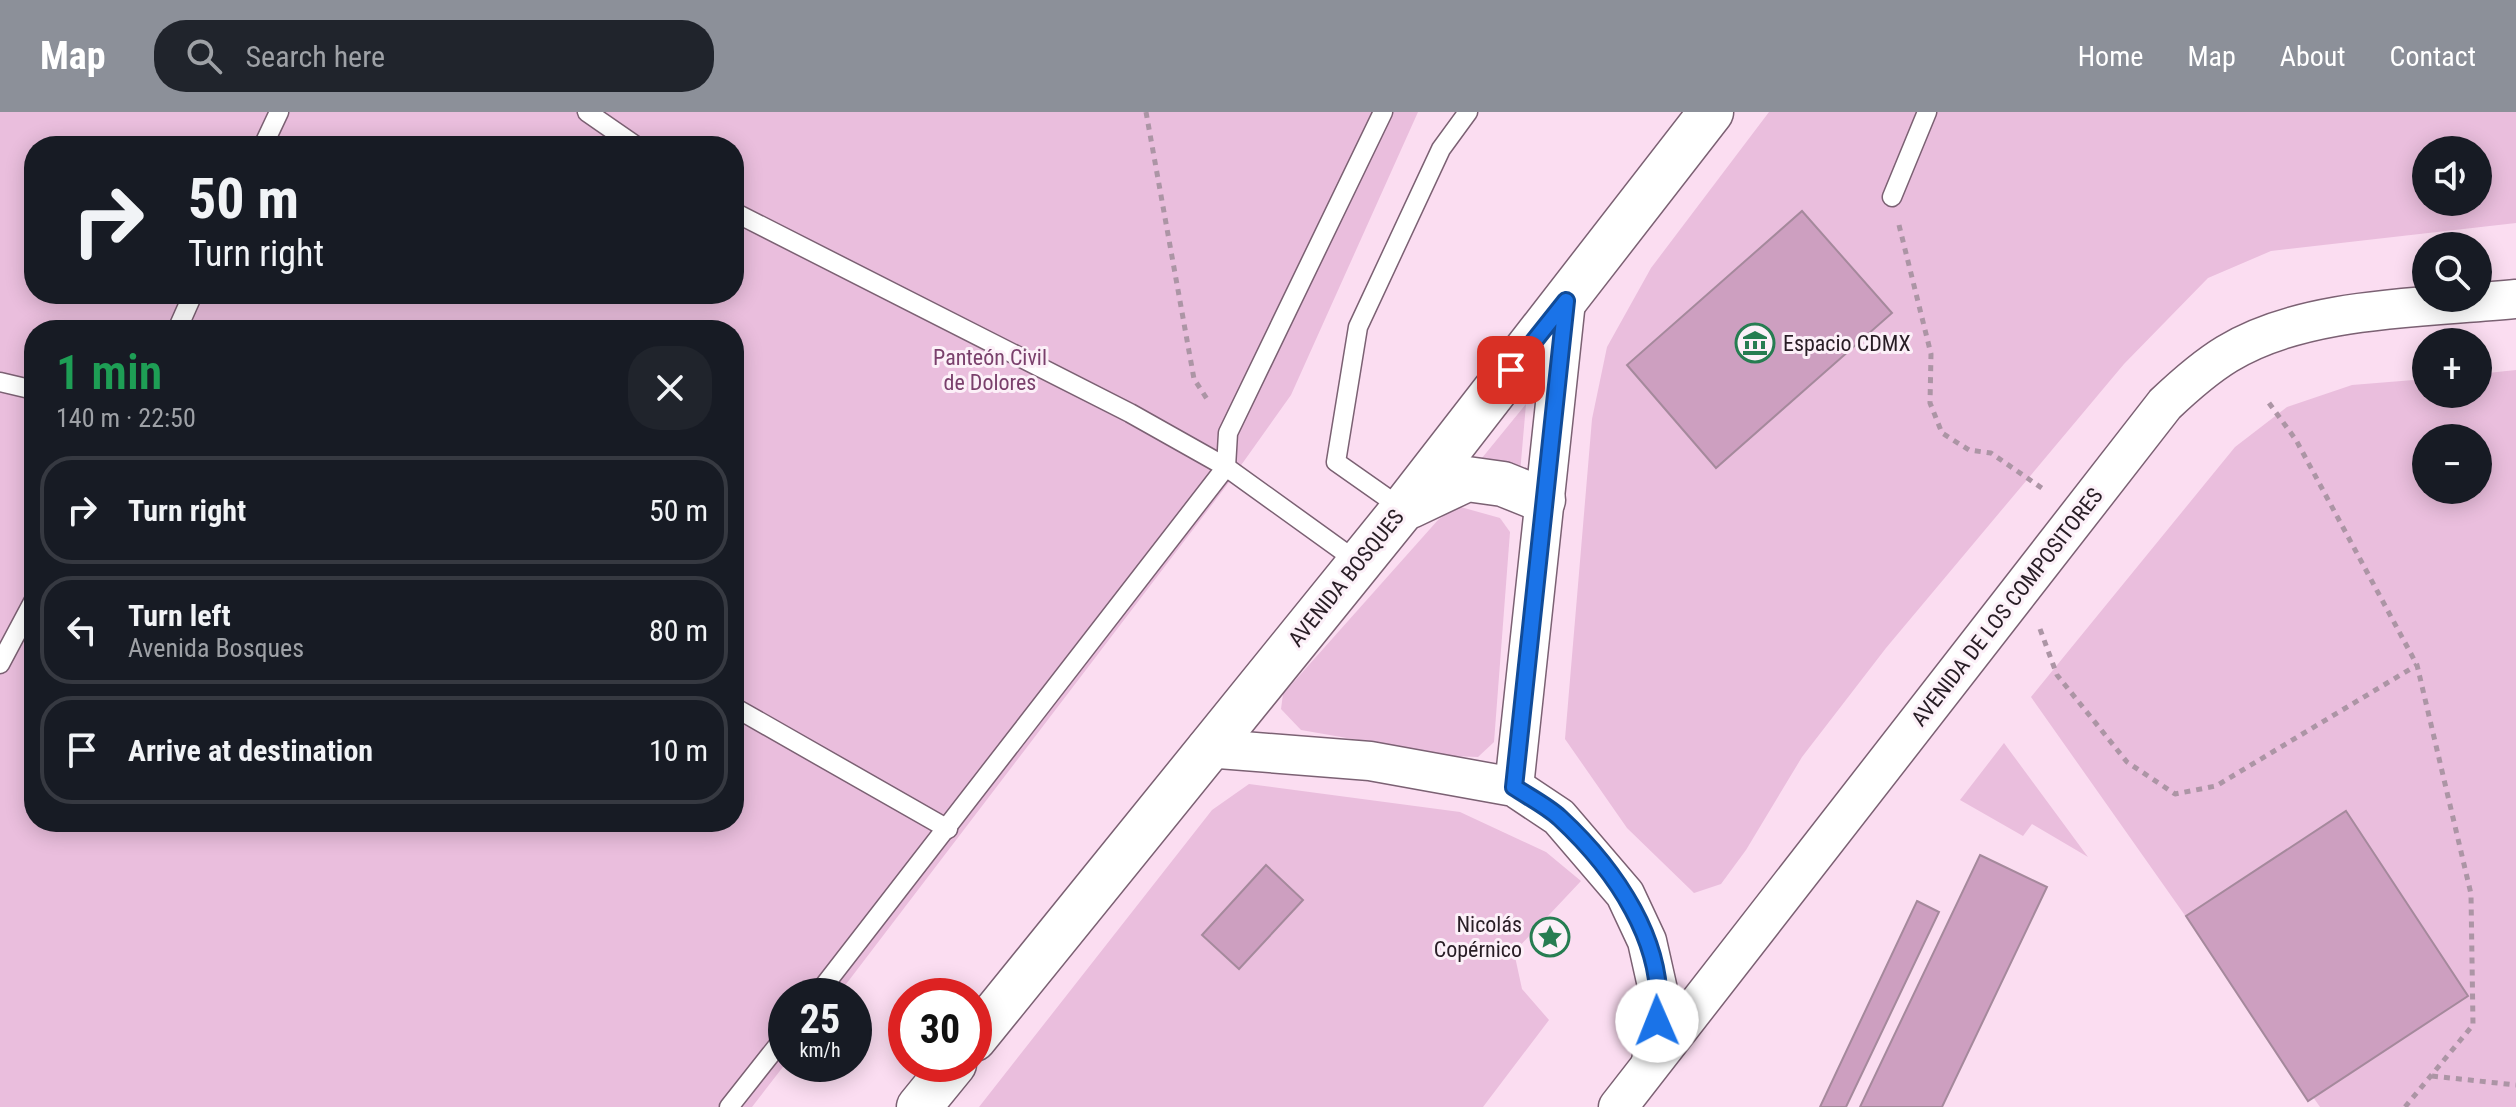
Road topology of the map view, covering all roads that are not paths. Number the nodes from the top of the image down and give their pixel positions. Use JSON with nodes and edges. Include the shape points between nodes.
{"nodes":[{"id":1,"x":279,"y":112,"type":"edge"},
{"id":2,"x":587,"y":112,"type":"edge"},
{"id":3,"x":1383,"y":112,"type":"edge"},
{"id":4,"x":1468,"y":112,"type":"edge"},
{"id":5,"x":1711,"y":112,"type":"edge"},
{"id":6,"x":1927,"y":112,"type":"edge"},
{"id":7,"x":268,"y":136,"type":"edge"},
{"id":8,"x":622,"y":136,"type":"edge"},
{"id":9,"x":1892,"y":197,"type":"road end"},
{"id":10,"x":744,"y":217,"type":"edge"},
{"id":11,"x":2516,"y":299,"type":"edge"},
{"id":12,"x":1566,"y":301,"type":"junction"},
{"id":13,"x":0,"y":382,"type":"edge"},
{"id":14,"x":24,"y":388,"type":"edge"},
{"id":15,"x":1226,"y":467,"type":"junction"},
{"id":16,"x":1543,"y":500,"type":"junction"},
{"id":17,"x":1403,"y":509,"type":"junction"},
{"id":18,"x":1358,"y":562,"type":"junction"},
{"id":19,"x":24,"y":619,"type":"edge"},
{"id":20,"x":0,"y":664,"type":"edge"},
{"id":21,"x":744,"y":713,"type":"edge"},
{"id":22,"x":1206,"y":748,"type":"junction"},
{"id":23,"x":1514,"y":787,"type":"junction"},
{"id":24,"x":948,"y":829,"type":"junction"},
{"id":25,"x":830,"y":978,"type":"edge"},
{"id":26,"x":992,"y":1016,"type":"edge"},
{"id":27,"x":768,"y":1058,"type":"edge"},
{"id":28,"x":1651,"y":1064,"type":"junction"},
{"id":29,"x":939,"y":1082,"type":"edge"},
{"id":30,"x":729,"y":1107,"type":"edge"},
{"id":31,"x":919,"y":1107,"type":"edge"},
{"id":32,"x":1618,"y":1107,"type":"edge"}],
"edges":[{"from":1,"to":7,"type":"lane"},
{"from":2,"to":8,"type":"lane"},
{"from":3,"to":15,"type":"lane","via":[[1228,433]]},
{"from":4,"to":17,"type":"lane","via":[[1441,149],[1358,327],[1336,462]]},
{"from":5,"to":12,"type":"street","name":"AVENIDA BOSQUES"},
{"from":6,"to":9,"type":"lane"},
{"from":10,"to":15,"type":"lane"},
{"from":11,"to":28,"type":"street","name":"AVENIDA DE LOS COMPOSITORES","via":[[2306,323],[2229,353],[2165,404]]},
{"from":12,"to":16,"type":"street"},
{"from":12,"to":17,"type":"street","name":"AVENIDA BOSQUES"},
{"from":13,"to":14,"type":"lane"},
{"from":15,"to":18,"type":"lane"},
{"from":15,"to":24,"type":"lane"},
{"from":16,"to":17,"type":"street","via":[[1503,484],[1467,479]]},
{"from":16,"to":23,"type":"street"},
{"from":17,"to":18,"type":"street","name":"AVENIDA BOSQUES"},
{"from":18,"to":22,"type":"street","name":"AVENIDA BOSQUES"},
{"from":19,"to":20,"type":"lane"},
{"from":21,"to":24,"type":"lane"},
{"from":22,"to":23,"type":"street","via":[[1370,761]]},
{"from":22,"to":26,"type":"street","name":"AVENIDA BOSQUES"},
{"from":23,"to":28,"type":"street","via":[[1559,817],[1625,894],[1647,941],[1660,999]]},
{"from":24,"to":25,"type":"lane"},
{"from":27,"to":30,"type":"lane"},
{"from":28,"to":32,"type":"street","name":"AVENIDA DE LOS COMPOSITORES"},
{"from":29,"to":31,"type":"street"}]}
